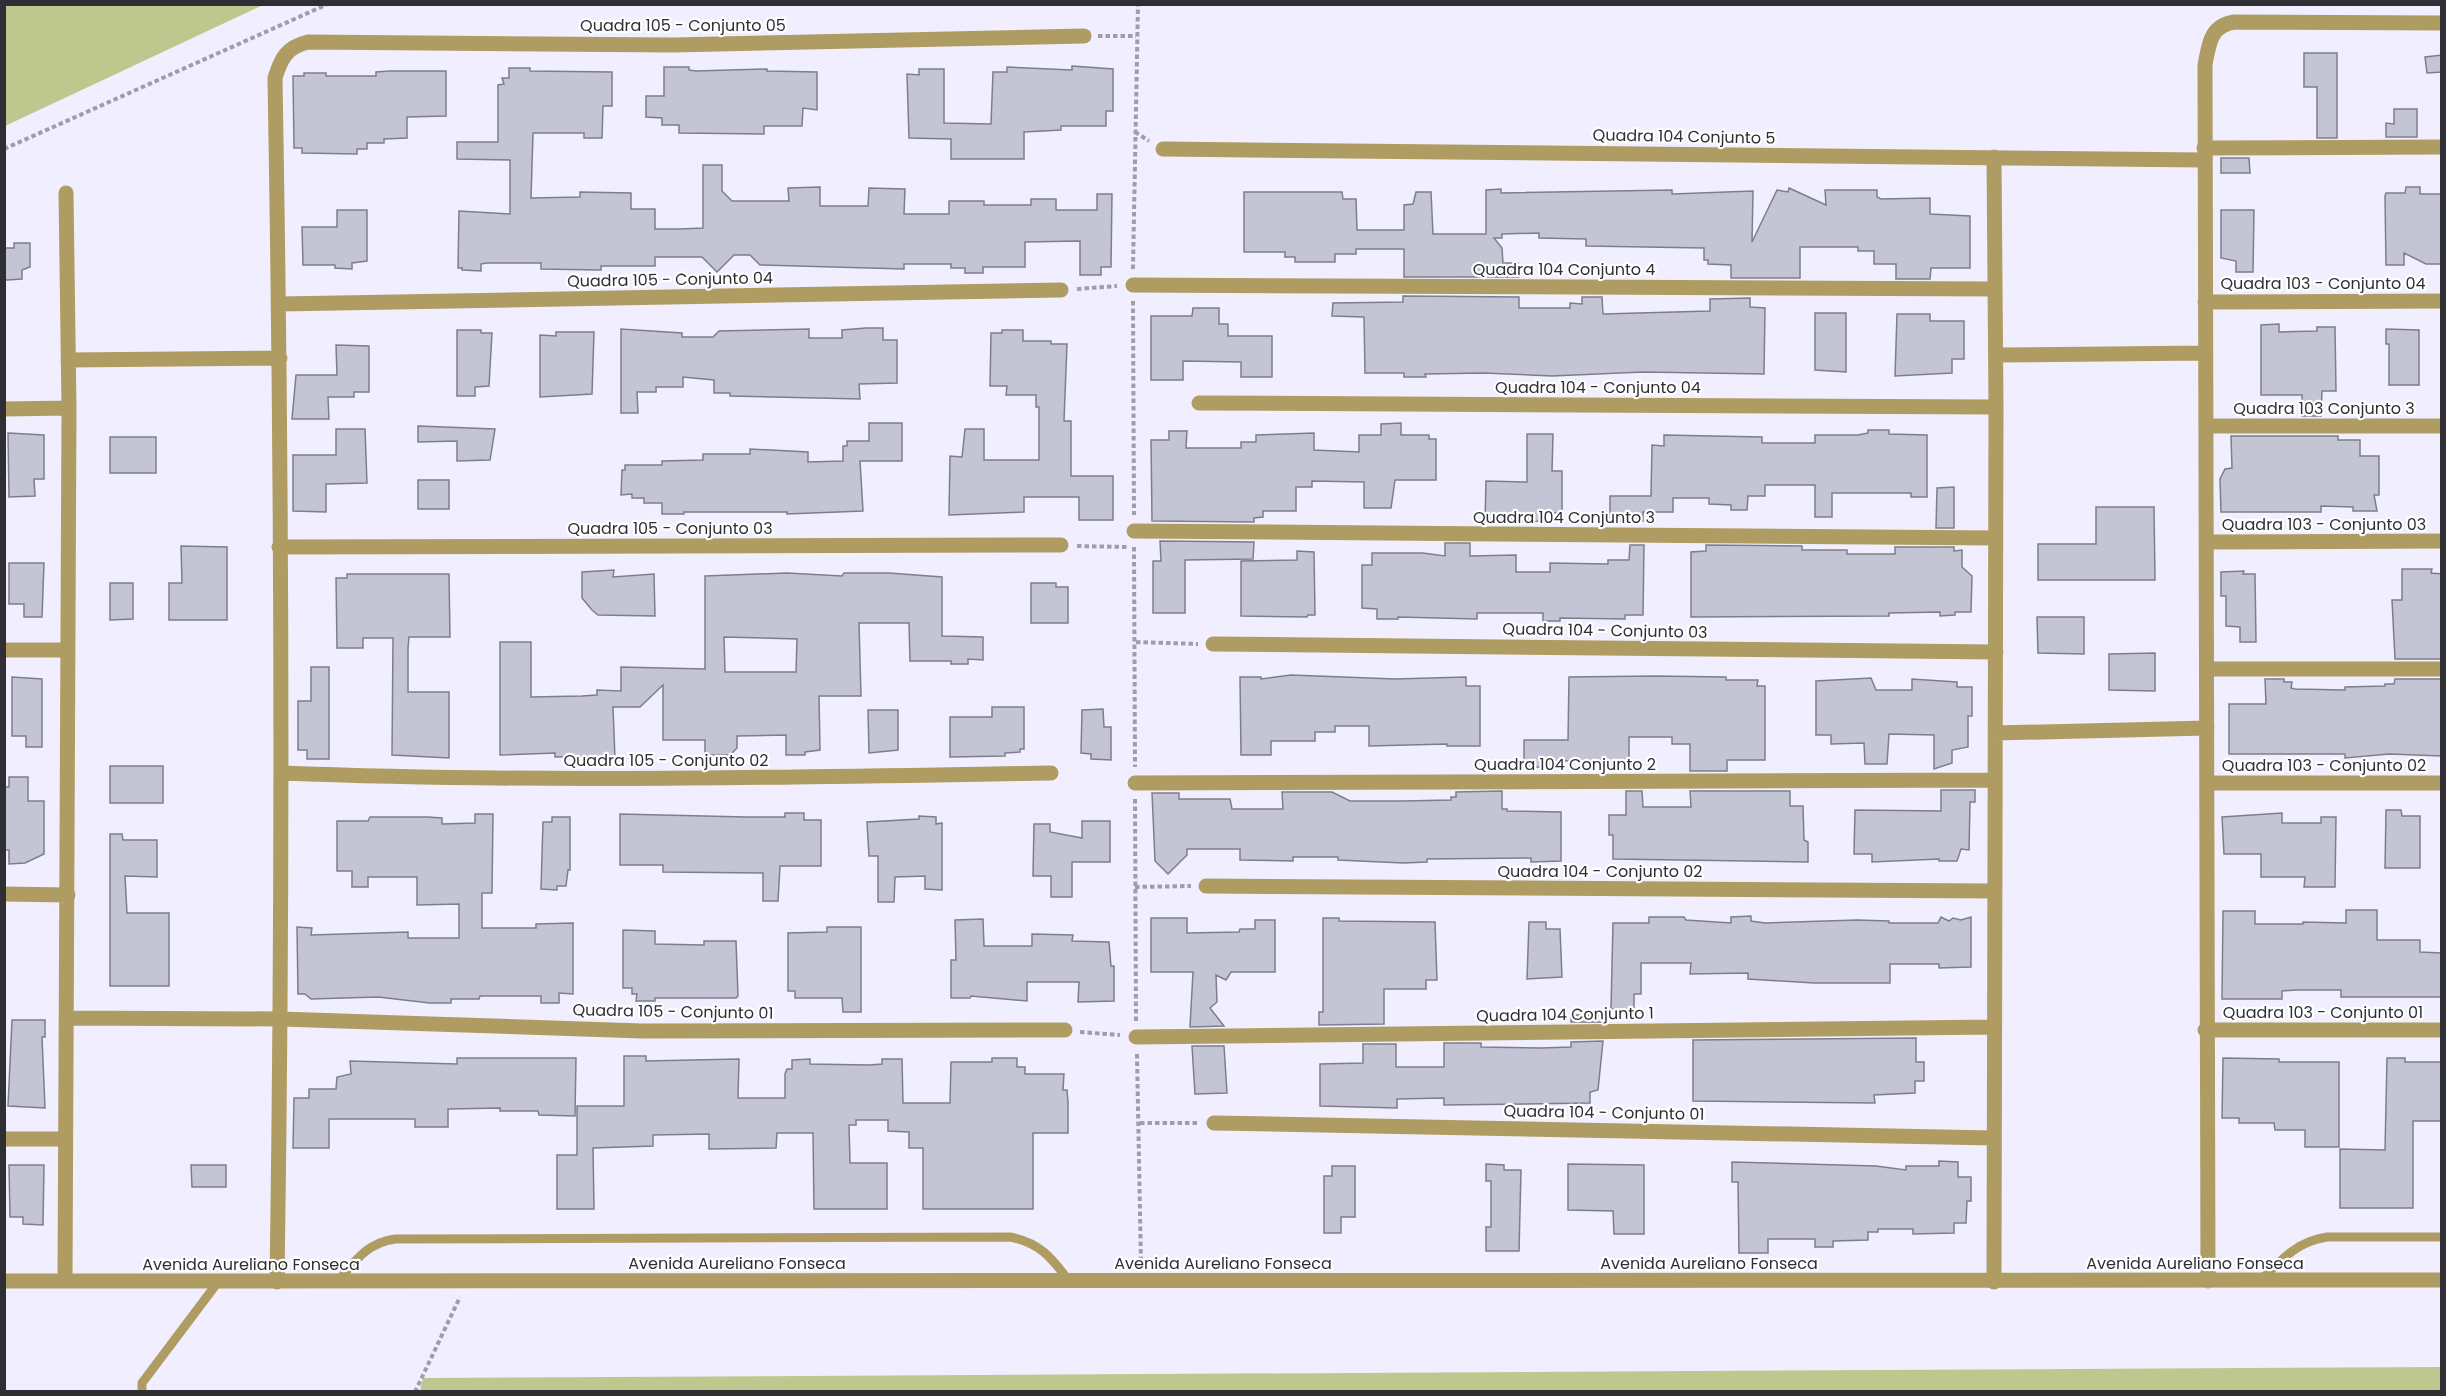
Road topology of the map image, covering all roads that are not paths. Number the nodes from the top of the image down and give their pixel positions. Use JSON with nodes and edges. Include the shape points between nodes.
{"nodes":[{"id":1,"x":2442,"y":23,"type":"edge"},
{"id":2,"x":1084,"y":36,"type":"road end"},
{"id":3,"x":2442,"y":147,"type":"edge"},
{"id":4,"x":1163,"y":149,"type":"dead end"},
{"id":5,"x":2204,"y":154,"type":"junction"},
{"id":6,"x":1994,"y":157,"type":"junction"},
{"id":7,"x":66,"y":193,"type":"dead end"},
{"id":8,"x":1133,"y":285,"type":"road end"},
{"id":9,"x":1995,"y":289,"type":"junction"},
{"id":10,"x":1061,"y":290,"type":"road end"},
{"id":11,"x":2442,"y":301,"type":"edge"},
{"id":12,"x":2205,"y":302,"type":"junction"},
{"id":13,"x":280,"y":304,"type":"junction"},
{"id":14,"x":2205,"y":354,"type":"junction"},
{"id":15,"x":1996,"y":356,"type":"junction"},
{"id":16,"x":280,"y":358,"type":"junction"},
{"id":17,"x":68,"y":360,"type":"junction"},
{"id":18,"x":1198,"y":403,"type":"dead end"},
{"id":19,"x":1996,"y":406,"type":"junction"},
{"id":20,"x":69,"y":408,"type":"junction"},
{"id":21,"x":4,"y":409,"type":"edge"},
{"id":22,"x":2206,"y":426,"type":"junction"},
{"id":23,"x":2442,"y":426,"type":"edge"},
{"id":24,"x":1995,"y":538,"type":"junction"},
{"id":25,"x":1134,"y":539,"type":"road end"},
{"id":26,"x":2442,"y":541,"type":"edge"},
{"id":27,"x":2206,"y":542,"type":"junction"},
{"id":28,"x":1061,"y":545,"type":"road end"},
{"id":29,"x":279,"y":547,"type":"junction"},
{"id":30,"x":1213,"y":644,"type":"road end"},
{"id":31,"x":4,"y":650,"type":"edge"},
{"id":32,"x":67,"y":650,"type":"junction"},
{"id":33,"x":1996,"y":652,"type":"junction"},
{"id":34,"x":2207,"y":669,"type":"junction"},
{"id":35,"x":2442,"y":669,"type":"edge"},
{"id":36,"x":2207,"y":728,"type":"junction"},
{"id":37,"x":1995,"y":733,"type":"junction"},
{"id":38,"x":282,"y":773,"type":"junction"},
{"id":39,"x":1051,"y":773,"type":"dead end"},
{"id":40,"x":1995,"y":780,"type":"junction"},
{"id":41,"x":1135,"y":783,"type":"dead end"},
{"id":42,"x":2207,"y":783,"type":"junction"},
{"id":43,"x":2442,"y":783,"type":"edge"},
{"id":44,"x":1206,"y":886,"type":"road end"},
{"id":45,"x":1994,"y":891,"type":"junction"},
{"id":46,"x":4,"y":894,"type":"edge"},
{"id":47,"x":68,"y":895,"type":"junction"},
{"id":48,"x":67,"y":1018,"type":"junction"},
{"id":49,"x":281,"y":1019,"type":"junction"},
{"id":50,"x":1994,"y":1027,"type":"junction"},
{"id":51,"x":1065,"y":1030,"type":"road end"},
{"id":52,"x":2205,"y":1030,"type":"junction"},
{"id":53,"x":2442,"y":1030,"type":"edge"},
{"id":54,"x":1136,"y":1036,"type":"road end"},
{"id":55,"x":1214,"y":1123,"type":"road end"},
{"id":56,"x":66,"y":1138,"type":"junction"},
{"id":57,"x":1994,"y":1138,"type":"junction"},
{"id":58,"x":4,"y":1139,"type":"edge"},
{"id":59,"x":2442,"y":1238,"type":"edge"},
{"id":60,"x":2442,"y":1280,"type":"edge"},
{"id":61,"x":4,"y":1281,"type":"edge"},
{"id":62,"x":65,"y":1281,"type":"junction"},
{"id":63,"x":1069,"y":1281,"type":"junction"},
{"id":64,"x":1994,"y":1281,"type":"junction"},
{"id":65,"x":2208,"y":1281,"type":"junction"},
{"id":66,"x":2260,"y":1281,"type":"junction"},
{"id":67,"x":218,"y":1282,"type":"junction"},
{"id":68,"x":277,"y":1282,"type":"junction"},
{"id":69,"x":338,"y":1282,"type":"junction"},
{"id":70,"x":142,"y":1392,"type":"edge"}],
"edges":[{"from":1,"to":5,"type":"street","via":[[2222,24],[2213,32],[2205,65]]},
{"from":2,"to":13,"type":"street","name":"Quadra 105 - Conjunto 05","via":[[673,45],[294,45],[285,53],[275,78]]},
{"from":3,"to":5,"type":"street","name":"Quadra 104 Conjunto 5"},
{"from":4,"to":6,"type":"street","name":"Quadra 104 Conjunto 5"},
{"from":5,"to":6,"type":"street","name":"Quadra 104 Conjunto 5"},
{"from":5,"to":12,"type":"street"},
{"from":6,"to":9,"type":"street"},
{"from":7,"to":17,"type":"street"},
{"from":8,"to":9,"type":"street","name":"Quadra 104 Conjunto 4"},
{"from":9,"to":15,"type":"street"},
{"from":10,"to":13,"type":"street","name":"Quadra 105 - Conjunto 04"},
{"from":11,"to":12,"type":"street","name":"Quadra 103 - Conjunto 04"},
{"from":12,"to":14,"type":"street"},
{"from":13,"to":16,"type":"street"},
{"from":14,"to":15,"type":"street"},
{"from":14,"to":22,"type":"street"},
{"from":15,"to":19,"type":"street"},
{"from":16,"to":17,"type":"street"},
{"from":16,"to":29,"type":"street"},
{"from":17,"to":20,"type":"street"},
{"from":18,"to":19,"type":"street","name":"Quadra 104 - Conjunto 04"},
{"from":19,"to":24,"type":"street"},
{"from":20,"to":21,"type":"street"},
{"from":20,"to":32,"type":"street"},
{"from":22,"to":23,"type":"street","name":"Quadra 103 Conjunto 3"},
{"from":22,"to":27,"type":"street"},
{"from":24,"to":25,"type":"street","name":"Quadra 104 Conjunto 3"},
{"from":24,"to":33,"type":"street"},
{"from":26,"to":27,"type":"street","name":"Quadra 103 - Conjunto 03"},
{"from":27,"to":34,"type":"street"},
{"from":28,"to":29,"type":"street","name":"Quadra 105 - Conjunto 03"},
{"from":29,"to":38,"type":"street"},
{"from":30,"to":33,"type":"street","name":"Quadra 104 - Conjunto 03"},
{"from":31,"to":32,"type":"street"},
{"from":32,"to":47,"type":"street"},
{"from":33,"to":37,"type":"street"},
{"from":34,"to":35,"type":"street"},
{"from":34,"to":36,"type":"street"},
{"from":36,"to":37,"type":"street"},
{"from":36,"to":42,"type":"street"},
{"from":37,"to":40,"type":"street"},
{"from":38,"to":39,"type":"street","name":"Quadra 105 - Conjunto 02","via":[[674,779]]},
{"from":38,"to":49,"type":"street"},
{"from":40,"to":41,"type":"street","name":"Quadra 104 Conjunto 2"},
{"from":40,"to":45,"type":"street"},
{"from":42,"to":43,"type":"street","name":"Quadra 103 - Conjunto 02"},
{"from":42,"to":52,"type":"street"},
{"from":44,"to":45,"type":"street","name":"Quadra 104 - Conjunto 02"},
{"from":45,"to":50,"type":"street"},
{"from":46,"to":47,"type":"street"},
{"from":47,"to":48,"type":"street"},
{"from":48,"to":49,"type":"street","name":"Quadra 105 - Conjunto 01"},
{"from":48,"to":56,"type":"street"},
{"from":49,"to":51,"type":"street","name":"Quadra 105 - Conjunto 01","via":[[642,1031]]},
{"from":49,"to":68,"type":"street"},
{"from":50,"to":54,"type":"street","name":"Quadra 104 Conjunto 1"},
{"from":50,"to":57,"type":"street"},
{"from":52,"to":53,"type":"street","name":"Quadra 103 - Conjunto 01"},
{"from":52,"to":65,"type":"street"},
{"from":55,"to":57,"type":"street","name":"Quadra 104 - Conjunto 01"},
{"from":56,"to":58,"type":"street"},
{"from":56,"to":62,"type":"street"},
{"from":57,"to":64,"type":"street"},
{"from":59,"to":66,"type":"lane","via":[[2310,1239],[2297,1246]]},
{"from":60,"to":66,"type":"street","name":"Avenida Aureliano Fonseca"},
{"from":61,"to":62,"type":"street","name":"Avenida Aureliano Fonseca"},
{"from":62,"to":67,"type":"street","name":"Avenida Aureliano Fonseca"},
{"from":63,"to":64,"type":"street","name":"Avenida Aureliano Fonseca"},
{"from":63,"to":69,"type":"street","name":"Avenida Aureliano Fonseca"},
{"from":63,"to":69,"type":"lane","via":[[1039,1246],[1010,1237],[395,1239],[369,1246]]},
{"from":64,"to":65,"type":"street","name":"Avenida Aureliano Fonseca"},
{"from":65,"to":66,"type":"street","name":"Avenida Aureliano Fonseca"},
{"from":67,"to":68,"type":"street","name":"Avenida Aureliano Fonseca"},
{"from":67,"to":70,"type":"lane","via":[[142,1383]]},
{"from":68,"to":69,"type":"street","name":"Avenida Aureliano Fonseca"}]}
